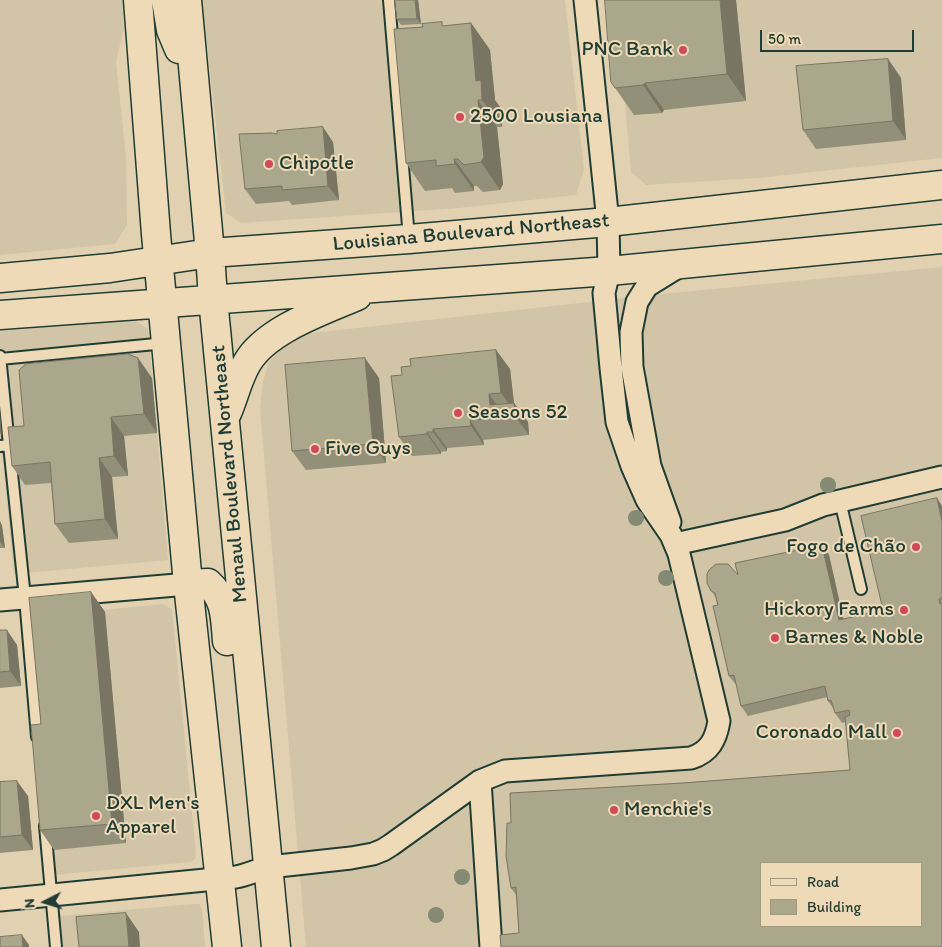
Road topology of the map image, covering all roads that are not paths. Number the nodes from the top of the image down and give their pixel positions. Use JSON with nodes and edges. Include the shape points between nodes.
{"nodes":[{"id":1,"x":166,"y":0,"type":"edge"},
{"id":2,"x":187,"y":0,"type":"edge"},
{"id":3,"x":389,"y":0,"type":"edge"},
{"id":4,"x":585,"y":0,"type":"edge"},
{"id":5,"x":136,"y":6,"type":"edge"},
{"id":6,"x":196,"y":93,"type":"junction"},
{"id":7,"x":942,"y":185,"type":"edge"},
{"id":8,"x":608,"y":222,"type":"junction"},
{"id":9,"x":409,"y":239,"type":"junction"},
{"id":10,"x":942,"y":239,"type":"edge"},
{"id":11,"x":210,"y":253,"type":"junction"},
{"id":12,"x":158,"y":261,"type":"junction"},
{"id":13,"x":684,"y":263,"type":"junction"},
{"id":14,"x":609,"y":271,"type":"junction"},
{"id":15,"x":0,"y":278,"type":"edge"},
{"id":16,"x":372,"y":289,"type":"junction"},
{"id":17,"x":213,"y":299,"type":"junction"},
{"id":18,"x":164,"y":302,"type":"junction"},
{"id":19,"x":0,"y":315,"type":"edge"},
{"id":20,"x":167,"y":343,"type":"junction"},
{"id":21,"x":0,"y":358,"type":"edge"},
{"id":22,"x":225,"y":419,"type":"junction"},
{"id":23,"x":5,"y":446,"type":"edge"},
{"id":24,"x":942,"y":477,"type":"edge"},
{"id":25,"x":840,"y":501,"type":"junction"},
{"id":26,"x":675,"y":544,"type":"junction"},
{"id":27,"x":188,"y":584,"type":"junction"},
{"id":28,"x":862,"y":589,"type":"dead end"},
{"id":29,"x":25,"y":598,"type":"junction"},
{"id":30,"x":0,"y":600,"type":"edge"},
{"id":31,"x":251,"y":699,"type":"junction"},
{"id":32,"x":38,"y":751,"type":"edge"},
{"id":33,"x":480,"y":781,"type":"junction"},
{"id":34,"x":44,"y":819,"type":"edge"},
{"id":35,"x":269,"y":867,"type":"junction"},
{"id":36,"x":221,"y":878,"type":"junction"},
{"id":37,"x":51,"y":896,"type":"junction"},
{"id":38,"x":0,"y":900,"type":"edge"},
{"id":39,"x":56,"y":947,"type":"edge"},
{"id":40,"x":227,"y":947,"type":"edge"},
{"id":41,"x":276,"y":947,"type":"edge"},
{"id":42,"x":491,"y":947,"type":"edge"}],
"edges":[{"from":1,"to":6,"type":"main road","via":[[171,30]]},
{"from":2,"to":6,"type":"main road","name":"Menaul Boulevard Northeast"},
{"from":3,"to":9,"type":"lane"},
{"from":4,"to":8,"type":"street"},
{"from":5,"to":12,"type":"main road"},
{"from":6,"to":11,"type":"main road","name":"Menaul Boulevard Northeast"},
{"from":7,"to":8,"type":"main road","name":"Louisiana Boulevard Northeast"},
{"from":8,"to":9,"type":"main road","name":"Louisiana Boulevard Northeast"},
{"from":8,"to":14,"type":"street"},
{"from":9,"to":11,"type":"main road","name":"Louisiana Boulevard Northeast"},
{"from":10,"to":13,"type":"main road"},
{"from":11,"to":12,"type":"main road","name":"Louisiana Boulevard Northeast"},
{"from":11,"to":17,"type":"main road","name":"Menaul Boulevard Northeast"},
{"from":12,"to":15,"type":"main road","name":"Louisiana Boulevard Northeast"},
{"from":12,"to":18,"type":"main road"},
{"from":13,"to":14,"type":"main road"},
{"from":13,"to":26,"type":"street","via":[[647,286],[637,302],[631,332],[632,367],[650,466],[669,517]]},
{"from":14,"to":16,"type":"main road"},
{"from":14,"to":26,"type":"street","via":[[604,294],[618,422],[647,500]]},
{"from":16,"to":17,"type":"main road"},
{"from":16,"to":22,"type":"main road","via":[[311,316],[258,348],[247,364]]},
{"from":17,"to":18,"type":"main road"},
{"from":17,"to":22,"type":"main road","name":"Menaul Boulevard Northeast"},
{"from":18,"to":19,"type":"main road"},
{"from":18,"to":20,"type":"main road"},
{"from":20,"to":21,"type":"lane"},
{"from":20,"to":27,"type":"main road"},
{"from":21,"to":23,"type":"lane"},
{"from":22,"to":31,"type":"main road","name":"Menaul Boulevard Northeast"},
{"from":23,"to":29,"type":"lane"},
{"from":24,"to":25,"type":"street"},
{"from":25,"to":26,"type":"street","via":[[785,520]]},
{"from":25,"to":28,"type":"lane"},
{"from":26,"to":33,"type":"street","via":[[683,564],[718,711],[717,731],[708,750],[691,758],[504,771]]},
{"from":27,"to":29,"type":"street"},
{"from":27,"to":31,"type":"main road","via":[[208,583],[216,590],[223,605],[229,663]]},
{"from":27,"to":36,"type":"main road"},
{"from":29,"to":30,"type":"street"},
{"from":29,"to":32,"type":"lane"},
{"from":31,"to":35,"type":"main road","name":"Menaul Boulevard Northeast"},
{"from":33,"to":35,"type":"street","via":[[383,850],[351,858]]},
{"from":33,"to":42,"type":"street"},
{"from":34,"to":37,"type":"lane"},
{"from":35,"to":36,"type":"street","via":[[246,875]]},
{"from":35,"to":41,"type":"main road","name":"Menaul Boulevard Northeast"},
{"from":36,"to":37,"type":"street"},
{"from":36,"to":40,"type":"main road"},
{"from":37,"to":38,"type":"street"},
{"from":37,"to":39,"type":"lane"}]}
